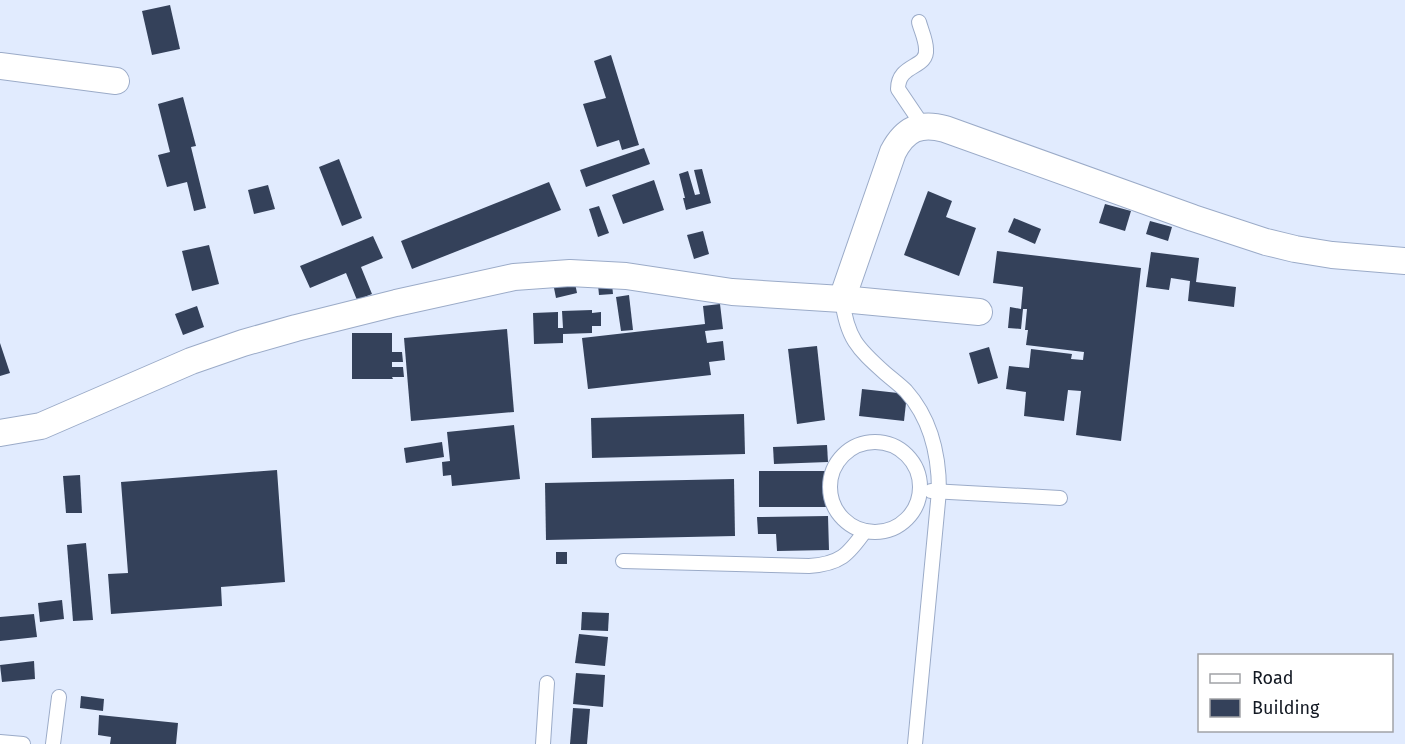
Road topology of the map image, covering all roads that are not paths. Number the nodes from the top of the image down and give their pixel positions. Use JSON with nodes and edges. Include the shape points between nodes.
{"nodes":[{"id":1,"x":919,"y":22,"type":"dead end"},
{"id":2,"x":0,"y":66,"type":"edge"},
{"id":3,"x":116,"y":81,"type":"dead end"},
{"id":4,"x":922,"y":126,"type":"junction"},
{"id":5,"x":1405,"y":261,"type":"edge"},
{"id":6,"x":842,"y":299,"type":"junction"},
{"id":7,"x":979,"y":312,"type":"dead end"},
{"id":8,"x":0,"y":433,"type":"edge"},
{"id":9,"x":920,"y":490,"type":"junction"},
{"id":10,"x":939,"y":491,"type":"junction"},
{"id":11,"x":1060,"y":498,"type":"dead end"},
{"id":12,"x":865,"y":531,"type":"junction"},
{"id":13,"x":623,"y":561,"type":"dead end"},
{"id":14,"x":547,"y":683,"type":"dead end"},
{"id":15,"x":59,"y":697,"type":"dead end"},
{"id":16,"x":0,"y":742,"type":"edge"},
{"id":17,"x":22,"y":744,"type":"edge"},
{"id":18,"x":53,"y":744,"type":"edge"},
{"id":19,"x":543,"y":744,"type":"edge"},
{"id":20,"x":915,"y":744,"type":"edge"}],
"edges":[{"from":1,"to":4,"type":"lane","via":[[927,50],[922,62],[901,75],[898,88]]},
{"from":2,"to":3,"type":"street"},
{"from":4,"to":5,"type":"street","via":[[945,129],[1266,242],[1332,255]]},
{"from":4,"to":6,"type":"street","via":[[904,135],[893,152]]},
{"from":6,"to":7,"type":"street"},
{"from":6,"to":8,"type":"street","via":[[732,292],[626,276],[570,273],[514,277],[243,343],[191,361],[41,426]]},
{"from":6,"to":10,"type":"lane","via":[[850,335],[906,390],[923,417],[936,451]]},
{"from":9,"to":10,"type":"lane"},
{"from":9,"to":12,"type":"lane","via":[[911,514],[902,523],[878,532]]},
{"from":9,"to":12,"type":"lane","via":[[914,465],[896,447],[872,442],[848,451],[833,471],[831,496],[843,518]]},
{"from":10,"to":11,"type":"lane"},
{"from":10,"to":20,"type":"lane"},
{"from":12,"to":13,"type":"lane","via":[[854,547],[826,565]]},
{"from":14,"to":19,"type":"lane"},
{"from":15,"to":18,"type":"lane"},
{"from":16,"to":17,"type":"lane"}]}
